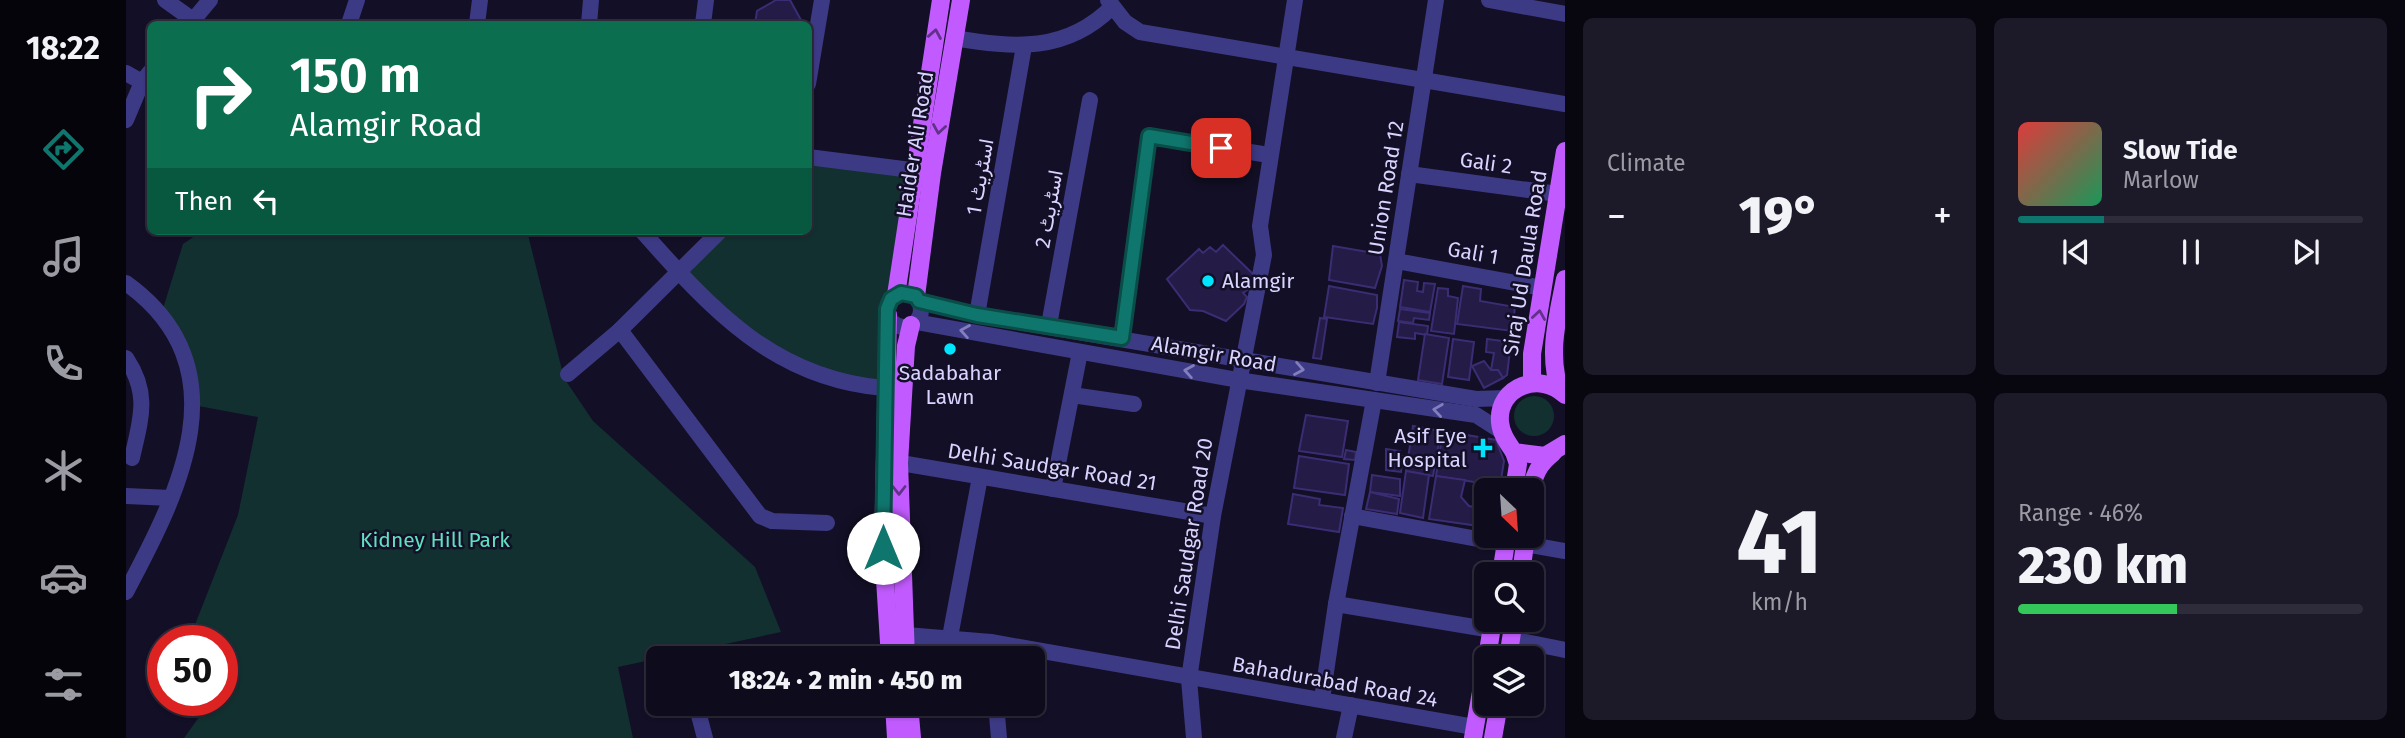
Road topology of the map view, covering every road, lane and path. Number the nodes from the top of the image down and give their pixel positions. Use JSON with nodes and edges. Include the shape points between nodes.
{"nodes":[{"id":1,"x":165,"y":0,"type":"edge"},
{"id":2,"x":210,"y":0,"type":"edge"},
{"id":3,"x":357,"y":0,"type":"edge"},
{"id":4,"x":480,"y":0,"type":"edge"},
{"id":5,"x":592,"y":0,"type":"edge"},
{"id":6,"x":706,"y":0,"type":"edge"},
{"id":7,"x":822,"y":0,"type":"edge"},
{"id":8,"x":941,"y":0,"type":"edge"},
{"id":9,"x":961,"y":0,"type":"edge"},
{"id":10,"x":1295,"y":0,"type":"edge"},
{"id":11,"x":1436,"y":0,"type":"edge"},
{"id":12,"x":1489,"y":0,"type":"edge"},
{"id":13,"x":1110,"y":3,"type":"edge"},
{"id":14,"x":1565,"y":14,"type":"edge"},
{"id":15,"x":191,"y":21,"type":"edge"},
{"id":16,"x":193,"y":21,"type":"edge"},
{"id":17,"x":350,"y":21,"type":"edge"},
{"id":18,"x":477,"y":21,"type":"edge"},
{"id":19,"x":589,"y":21,"type":"edge"},
{"id":20,"x":703,"y":21,"type":"edge"},
{"id":21,"x":954,"y":38,"type":"junction"},
{"id":22,"x":812,"y":45,"type":"edge"},
{"id":23,"x":1024,"y":46,"type":"junction"},
{"id":24,"x":1285,"y":57,"type":"junction"},
{"id":25,"x":126,"y":73,"type":"edge"},
{"id":26,"x":146,"y":77,"type":"edge"},
{"id":27,"x":1423,"y":80,"type":"junction"},
{"id":28,"x":1090,"y":100,"type":"dead end"},
{"id":29,"x":1565,"y":104,"type":"edge"},
{"id":30,"x":126,"y":120,"type":"edge"},
{"id":31,"x":1565,"y":151,"type":"edge"},
{"id":32,"x":1269,"y":155,"type":"junction"},
{"id":33,"x":812,"y":157,"type":"edge"},
{"id":34,"x":913,"y":168,"type":"junction"},
{"id":35,"x":932,"y":173,"type":"junction"},
{"id":36,"x":1409,"y":174,"type":"junction"},
{"id":37,"x":1558,"y":194,"type":"junction"},
{"id":38,"x":646,"y":235,"type":"edge"},
{"id":39,"x":716,"y":235,"type":"edge"},
{"id":40,"x":1396,"y":261,"type":"junction"},
{"id":41,"x":678,"y":271,"type":"junction"},
{"id":42,"x":126,"y":283,"type":"edge"},
{"id":43,"x":1543,"y":288,"type":"junction"},
{"id":44,"x":1564,"y":290,"type":"edge"},
{"id":45,"x":895,"y":295,"type":"junction"},
{"id":46,"x":917,"y":299,"type":"junction"},
{"id":47,"x":888,"y":315,"type":"junction"},
{"id":48,"x":977,"y":315,"type":"junction"},
{"id":49,"x":913,"y":323,"type":"junction"},
{"id":50,"x":1049,"y":325,"type":"junction"},
{"id":51,"x":620,"y":330,"type":"junction"},
{"id":52,"x":1122,"y":338,"type":"junction"},
{"id":53,"x":1080,"y":352,"type":"junction"},
{"id":54,"x":126,"y":358,"type":"edge"},
{"id":55,"x":1244,"y":359,"type":"junction"},
{"id":56,"x":568,"y":374,"type":"dead end"},
{"id":57,"x":1238,"y":380,"type":"junction"},
{"id":58,"x":1377,"y":383,"type":"junction"},
{"id":59,"x":1531,"y":383,"type":"junction"},
{"id":60,"x":884,"y":388,"type":"junction"},
{"id":61,"x":1563,"y":393,"type":"edge"},
{"id":62,"x":1072,"y":395,"type":"junction"},
{"id":63,"x":1506,"y":398,"type":"junction"},
{"id":64,"x":1374,"y":400,"type":"junction"},
{"id":65,"x":1134,"y":404,"type":"dead end"},
{"id":66,"x":1501,"y":431,"type":"junction"},
{"id":67,"x":1561,"y":448,"type":"edge"},
{"id":68,"x":1514,"y":452,"type":"junction"},
{"id":69,"x":132,"y":458,"type":"dead end"},
{"id":70,"x":891,"y":462,"type":"junction"},
{"id":71,"x":979,"y":477,"type":"junction"},
{"id":72,"x":1516,"y":478,"type":"edge"},
{"id":73,"x":1536,"y":478,"type":"edge"},
{"id":74,"x":1053,"y":489,"type":"junction"},
{"id":75,"x":126,"y":496,"type":"edge"},
{"id":76,"x":171,"y":498,"type":"junction"},
{"id":77,"x":1213,"y":516,"type":"junction"},
{"id":78,"x":1352,"y":516,"type":"junction"},
{"id":79,"x":827,"y":523,"type":"dead end"},
{"id":80,"x":1474,"y":535,"type":"edge"},
{"id":81,"x":1544,"y":545,"type":"edge"},
{"id":82,"x":1565,"y":551,"type":"edge"},
{"id":83,"x":126,"y":592,"type":"edge"},
{"id":84,"x":1336,"y":604,"type":"junction"},
{"id":85,"x":1474,"y":622,"type":"edge"},
{"id":86,"x":1512,"y":632,"type":"edge"},
{"id":87,"x":896,"y":634,"type":"junction"},
{"id":88,"x":950,"y":637,"type":"junction"},
{"id":89,"x":1511,"y":639,"type":"junction"},
{"id":90,"x":893,"y":646,"type":"edge"},
{"id":91,"x":901,"y":646,"type":"edge"},
{"id":92,"x":979,"y":646,"type":"edge"},
{"id":93,"x":1510,"y":646,"type":"edge"},
{"id":94,"x":1565,"y":650,"type":"edge"},
{"id":95,"x":1045,"y":658,"type":"edge"},
{"id":96,"x":1189,"y":679,"type":"junction"},
{"id":97,"x":1322,"y":699,"type":"junction"},
{"id":98,"x":1350,"y":705,"type":"junction"},
{"id":99,"x":699,"y":716,"type":"edge"},
{"id":100,"x":895,"y":716,"type":"edge"},
{"id":101,"x":910,"y":716,"type":"edge"},
{"id":102,"x":997,"y":716,"type":"edge"},
{"id":103,"x":1497,"y":716,"type":"edge"},
{"id":104,"x":1474,"y":733,"type":"edge"},
{"id":105,"x":705,"y":738,"type":"edge"},
{"id":106,"x":896,"y":738,"type":"edge"},
{"id":107,"x":912,"y":738,"type":"edge"},
{"id":108,"x":999,"y":738,"type":"edge"},
{"id":109,"x":1194,"y":738,"type":"edge"},
{"id":110,"x":1344,"y":738,"type":"edge"},
{"id":111,"x":1493,"y":738,"type":"edge"}],
"edges":[{"from":1,"to":15,"type":"street"},
{"from":2,"to":16,"type":"street"},
{"from":3,"to":17,"type":"street"},
{"from":4,"to":18,"type":"street"},
{"from":5,"to":19,"type":"street"},
{"from":6,"to":20,"type":"street"},
{"from":7,"to":22,"type":"street"},
{"from":34,"to":8,"type":"main road","name":"Haider Ali Road","one_way":true},
{"from":9,"to":21,"type":"main road","name":"Haider Ali Road"},
{"from":10,"to":24,"type":"street","name":"Delhi Saudgar Road 20"},
{"from":11,"to":27,"type":"street","name":"Union Road 12"},
{"from":12,"to":14,"type":"street"},
{"from":13,"to":23,"type":"street","via":[[1095,24],[1081,32]]},
{"from":13,"to":24,"type":"street","via":[[1140,32]]},
{"from":21,"to":23,"type":"street"},
{"from":21,"to":35,"type":"main road","name":"Haider Ali Road","one_way":true},
{"from":23,"to":48,"type":"street","name":"اسٹریٹ 1"},
{"from":24,"to":27,"type":"street"},
{"from":24,"to":32,"type":"street","name":"Delhi Saudgar Road 20"},
{"from":25,"to":26,"type":"street"},
{"from":26,"to":30,"type":"street"},
{"from":27,"to":29,"type":"street"},
{"from":27,"to":36,"type":"street","name":"Union Road 12"},
{"from":28,"to":50,"type":"street","name":"اسٹریٹ 2"},
{"from":31,"to":37,"type":"main road","name":"Siraj Ud Daula Road"},
{"from":32,"to":52,"type":"street","via":[[1149,136]]},
{"from":32,"to":55,"type":"street","name":"Delhi Saudgar Road 20","via":[[1261,226],[1264,255]]},
{"from":33,"to":34,"type":"street"},
{"from":34,"to":35,"type":"street"},
{"from":34,"to":45,"type":"main road","name":"Haider Ali Road"},
{"from":35,"to":46,"type":"main road","name":"Haider Ali Road"},
{"from":36,"to":37,"type":"street","name":"Gali 2"},
{"from":36,"to":40,"type":"street","name":"Union Road 12"},
{"from":37,"to":43,"type":"main road","name":"Siraj Ud Daula Road"},
{"from":38,"to":41,"type":"street"},
{"from":39,"to":41,"type":"street"},
{"from":40,"to":43,"type":"street","name":"Gali 1"},
{"from":40,"to":58,"type":"street","name":"Union Road 12"},
{"from":41,"to":51,"type":"street"},
{"from":41,"to":60,"type":"street","via":[[752,341],[839,382]]},
{"from":42,"to":76,"type":"street","via":[[161,315],[184,351],[190,370],[190,433]]},
{"from":59,"to":43,"type":"main road","name":"Siraj Ud Daula Road","one_way":true},
{"from":44,"to":61,"type":"main road","name":"Siraj Ud Daula Road","via":[[1553,350],[1553,371]]},
{"from":45,"to":46,"type":"street","via":[[907,293]]},
{"from":45,"to":47,"type":"street","via":[[888,304]]},
{"from":46,"to":48,"type":"street","name":"Alamgir Road"},
{"from":46,"to":49,"type":"street","via":[[921,311]]},
{"from":47,"to":49,"type":"street","via":[[897,325]]},
{"from":47,"to":60,"type":"main road"},
{"from":48,"to":50,"type":"street","name":"Alamgir Road"},
{"from":53,"to":49,"type":"street","name":"Alamgir Road","one_way":true},
{"from":49,"to":70,"type":"main road"},
{"from":50,"to":52,"type":"street","name":"Alamgir Road"},
{"from":51,"to":56,"type":"street"},
{"from":51,"to":79,"type":"street","via":[[752,508],[772,521]]},
{"from":52,"to":55,"type":"street","name":"Alamgir Road"},
{"from":57,"to":53,"type":"street","name":"Alamgir Road","one_way":true},
{"from":53,"to":62,"type":"street"},
{"from":54,"to":69,"type":"street","via":[[142,392]]},
{"from":55,"to":57,"type":"street","name":"Delhi Saudgar Road 20"},
{"from":55,"to":58,"type":"street","name":"Alamgir Road","one_way":true},
{"from":57,"to":64,"type":"street","name":"Alamgir Road"},
{"from":57,"to":77,"type":"street","name":"Delhi Saudgar Road 20"},
{"from":58,"to":63,"type":"street","name":"Alamgir Road","via":[[1476,399]]},
{"from":59,"to":61,"type":"main road","via":[[1542,382]]},
{"from":59,"to":63,"type":"main road"},
{"from":60,"to":70,"type":"main road"},
{"from":62,"to":65,"type":"street"},
{"from":62,"to":74,"type":"street"},
{"from":63,"to":66,"type":"main road","via":[[1499,420]]},
{"from":66,"to":64,"type":"street","name":"Alamgir Road","one_way":true,"via":[[1476,415]]},
{"from":64,"to":78,"type":"street"},
{"from":66,"to":68,"type":"main road"},
{"from":67,"to":68,"type":"main road","via":[[1536,457]]},
{"from":67,"to":73,"type":"main road","via":[[1541,463]]},
{"from":68,"to":72,"type":"main road"},
{"from":70,"to":71,"type":"street","name":"Delhi Saudgar Road 21"},
{"from":70,"to":87,"type":"main road","via":[[883,548]]},
{"from":71,"to":74,"type":"street","name":"Delhi Saudgar Road 21"},
{"from":71,"to":88,"type":"street"},
{"from":74,"to":77,"type":"street","name":"Delhi Saudgar Road 21"},
{"from":75,"to":76,"type":"street"},
{"from":76,"to":83,"type":"street"},
{"from":77,"to":96,"type":"street","name":"Delhi Saudgar Road 20"},
{"from":78,"to":80,"type":"street"},
{"from":78,"to":84,"type":"street"},
{"from":81,"to":82,"type":"street"},
{"from":84,"to":85,"type":"street"},
{"from":84,"to":97,"type":"street"},
{"from":86,"to":89,"type":"main road"},
{"from":87,"to":88,"type":"street","name":"Bahadurabad Road 24"},
{"from":87,"to":90,"type":"main road"},
{"from":87,"to":91,"type":"main road"},
{"from":88,"to":92,"type":"street","name":"Bahadurabad Road 24"},
{"from":89,"to":93,"type":"main road"},
{"from":89,"to":94,"type":"street"},
{"from":95,"to":96,"type":"street","name":"Bahadurabad Road 24"},
{"from":96,"to":97,"type":"street","name":"Bahadurabad Road 24"},
{"from":96,"to":109,"type":"street","name":"Delhi Saudgar Road 20"},
{"from":97,"to":98,"type":"street","name":"Bahadurabad Road 24"},
{"from":98,"to":104,"type":"street","name":"Bahadurabad Road 24"},
{"from":98,"to":110,"type":"street"},
{"from":99,"to":105,"type":"street"},
{"from":100,"to":106,"type":"main road"},
{"from":101,"to":107,"type":"main road"},
{"from":102,"to":108,"type":"street"},
{"from":103,"to":111,"type":"main road"}]}
